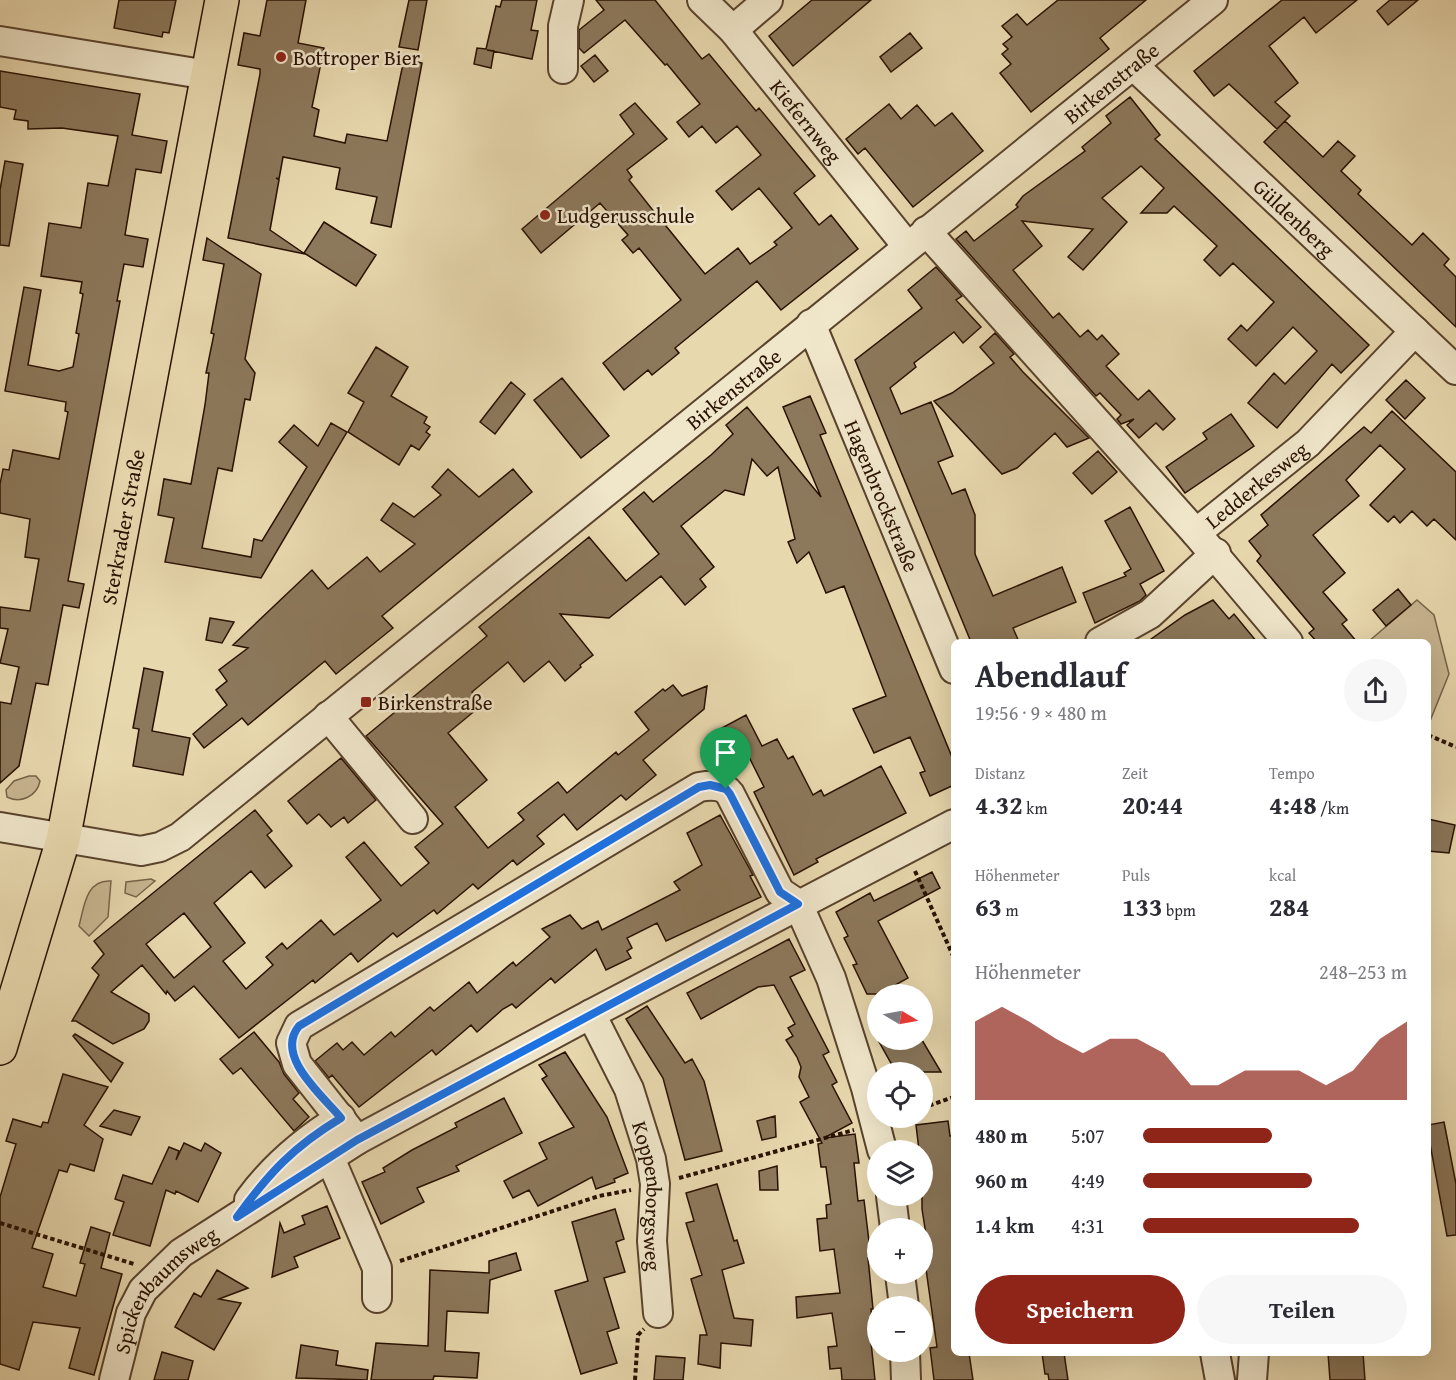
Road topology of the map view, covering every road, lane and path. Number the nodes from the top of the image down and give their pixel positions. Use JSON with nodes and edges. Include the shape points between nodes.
{"nodes":[{"id":1,"x":222,"y":0,"type":"edge"},
{"id":2,"x":569,"y":0,"type":"edge"},
{"id":3,"x":702,"y":0,"type":"edge"},
{"id":4,"x":768,"y":0,"type":"edge"},
{"id":5,"x":1213,"y":0,"type":"edge"},
{"id":6,"x":732,"y":30,"type":"junction"},
{"id":7,"x":0,"y":41,"type":"edge"},
{"id":8,"x":1133,"y":65,"type":"junction"},
{"id":9,"x":563,"y":69,"type":"dead end"},
{"id":10,"x":208,"y":75,"type":"junction"},
{"id":11,"x":916,"y":238,"type":"junction"},
{"id":12,"x":811,"y":324,"type":"junction"},
{"id":13,"x":1415,"y":331,"type":"junction"},
{"id":14,"x":1456,"y":370,"type":"edge"},
{"id":15,"x":1196,"y":533,"type":"junction"},
{"id":16,"x":1216,"y":553,"type":"junction"},
{"id":17,"x":1105,"y":639,"type":"edge"},
{"id":18,"x":1286,"y":639,"type":"edge"},
{"id":19,"x":951,"y":662,"type":"edge"},
{"id":20,"x":328,"y":716,"type":"junction"},
{"id":21,"x":1431,"y":736,"type":"edge"},
{"id":22,"x":1456,"y":747,"type":"edge"},
{"id":23,"x":413,"y":819,"type":"dead end"},
{"id":24,"x":951,"y":826,"type":"edge"},
{"id":25,"x":0,"y":827,"type":"edge"},
{"id":26,"x":63,"y":840,"type":"junction"},
{"id":27,"x":905,"y":850,"type":"junction"},
{"id":28,"x":798,"y":904,"type":"junction"},
{"id":29,"x":951,"y":951,"type":"edge"},
{"id":30,"x":591,"y":1014,"type":"junction"},
{"id":31,"x":0,"y":1048,"type":"edge"},
{"id":32,"x":951,"y":1098,"type":"edge"},
{"id":33,"x":933,"y":1104,"type":"edge"},
{"id":34,"x":349,"y":1129,"type":"junction"},
{"id":35,"x":879,"y":1140,"type":"edge"},
{"id":36,"x":330,"y":1158,"type":"junction"},
{"id":37,"x":237,"y":1217,"type":"junction"},
{"id":38,"x":0,"y":1223,"type":"edge"},
{"id":39,"x":159,"y":1272,"type":"junction"},
{"id":40,"x":377,"y":1299,"type":"dead end"},
{"id":41,"x":658,"y":1313,"type":"joint"},
{"id":42,"x":1216,"y":1356,"type":"edge"},
{"id":43,"x":1254,"y":1356,"type":"edge"},
{"id":44,"x":906,"y":1362,"type":"edge"},
{"id":45,"x":114,"y":1380,"type":"edge"},
{"id":46,"x":635,"y":1380,"type":"edge"},
{"id":47,"x":906,"y":1380,"type":"edge"},
{"id":48,"x":1220,"y":1380,"type":"edge"},
{"id":49,"x":1252,"y":1380,"type":"edge"}],
"edges":[{"from":1,"to":10,"type":"main road","name":"Sterkrader Straße"},
{"from":2,"to":9,"type":"street","via":[[562,26]]},
{"from":3,"to":6,"type":"street","name":"Kiefernweg"},
{"from":4,"to":6,"type":"street"},
{"from":5,"to":8,"type":"street","name":"Birkenstraße"},
{"from":6,"to":11,"type":"street","name":"Kiefernweg"},
{"from":7,"to":10,"type":"street"},
{"from":8,"to":11,"type":"street","name":"Birkenstraße"},
{"from":8,"to":13,"type":"street","name":"Güldenberg"},
{"from":10,"to":26,"type":"main road","name":"Sterkrader Straße"},
{"from":11,"to":12,"type":"street","name":"Birkenstraße"},
{"from":11,"to":15,"type":"street","name":"Kiefernweg"},
{"from":12,"to":19,"type":"street","name":"Hagenbrockstraße"},
{"from":12,"to":20,"type":"street","name":"Birkenstraße"},
{"from":13,"to":14,"type":"street","name":"Güldenberg"},
{"from":13,"to":15,"type":"street","name":"Ledderkesweg","via":[[1308,443]]},
{"from":15,"to":16,"type":"street","name":"Ledderkesweg"},
{"from":16,"to":17,"type":"street","via":[[1150,614]]},
{"from":16,"to":18,"type":"street","name":"Ledderkesweg"},
{"from":20,"to":23,"type":"street"},
{"from":20,"to":26,"type":"street","name":"Birkenstraße","via":[[180,837],[160,847],[141,851]]},
{"from":21,"to":22,"type":"path"},
{"from":24,"to":27,"type":"street","name":"Spickenbaumsweg"},
{"from":25,"to":26,"type":"street","name":"Birkenstraße"},
{"from":26,"to":31,"type":"main road","name":"Sterkrader Straße"},
{"from":27,"to":28,"type":"street","name":"Spickenbaumsweg"},
{"from":27,"to":29,"type":"path"},
{"from":28,"to":30,"type":"street","name":"Spickenbaumsweg"},
{"from":28,"to":34,"type":"street","via":[[780,892],[726,789],[699,787],[299,1026],[292,1037],[292,1054]]},
{"from":28,"to":35,"type":"street","via":[[831,978]]},
{"from":30,"to":34,"type":"street","name":"Spickenbaumsweg"},
{"from":30,"to":41,"type":"street","name":"Koppenborgsweg","via":[[629,1089],[651,1159]]},
{"from":32,"to":33,"type":"path"},
{"from":34,"to":36,"type":"street","name":"Spickenbaumsweg"},
{"from":34,"to":37,"type":"street","via":[[306,1139],[263,1182]]},
{"from":36,"to":37,"type":"street","name":"Spickenbaumsweg"},
{"from":36,"to":40,"type":"street","via":[[377,1268]]},
{"from":37,"to":39,"type":"street","name":"Spickenbaumsweg"},
{"from":38,"to":39,"type":"path"},
{"from":39,"to":45,"type":"street","name":"Spickenbaumsweg","via":[[143,1290],[131,1313]]},
{"from":41,"to":46,"type":"path","via":[[638,1335]]},
{"from":42,"to":48,"type":"street"},
{"from":43,"to":49,"type":"street"},
{"from":44,"to":47,"type":"street"}]}
